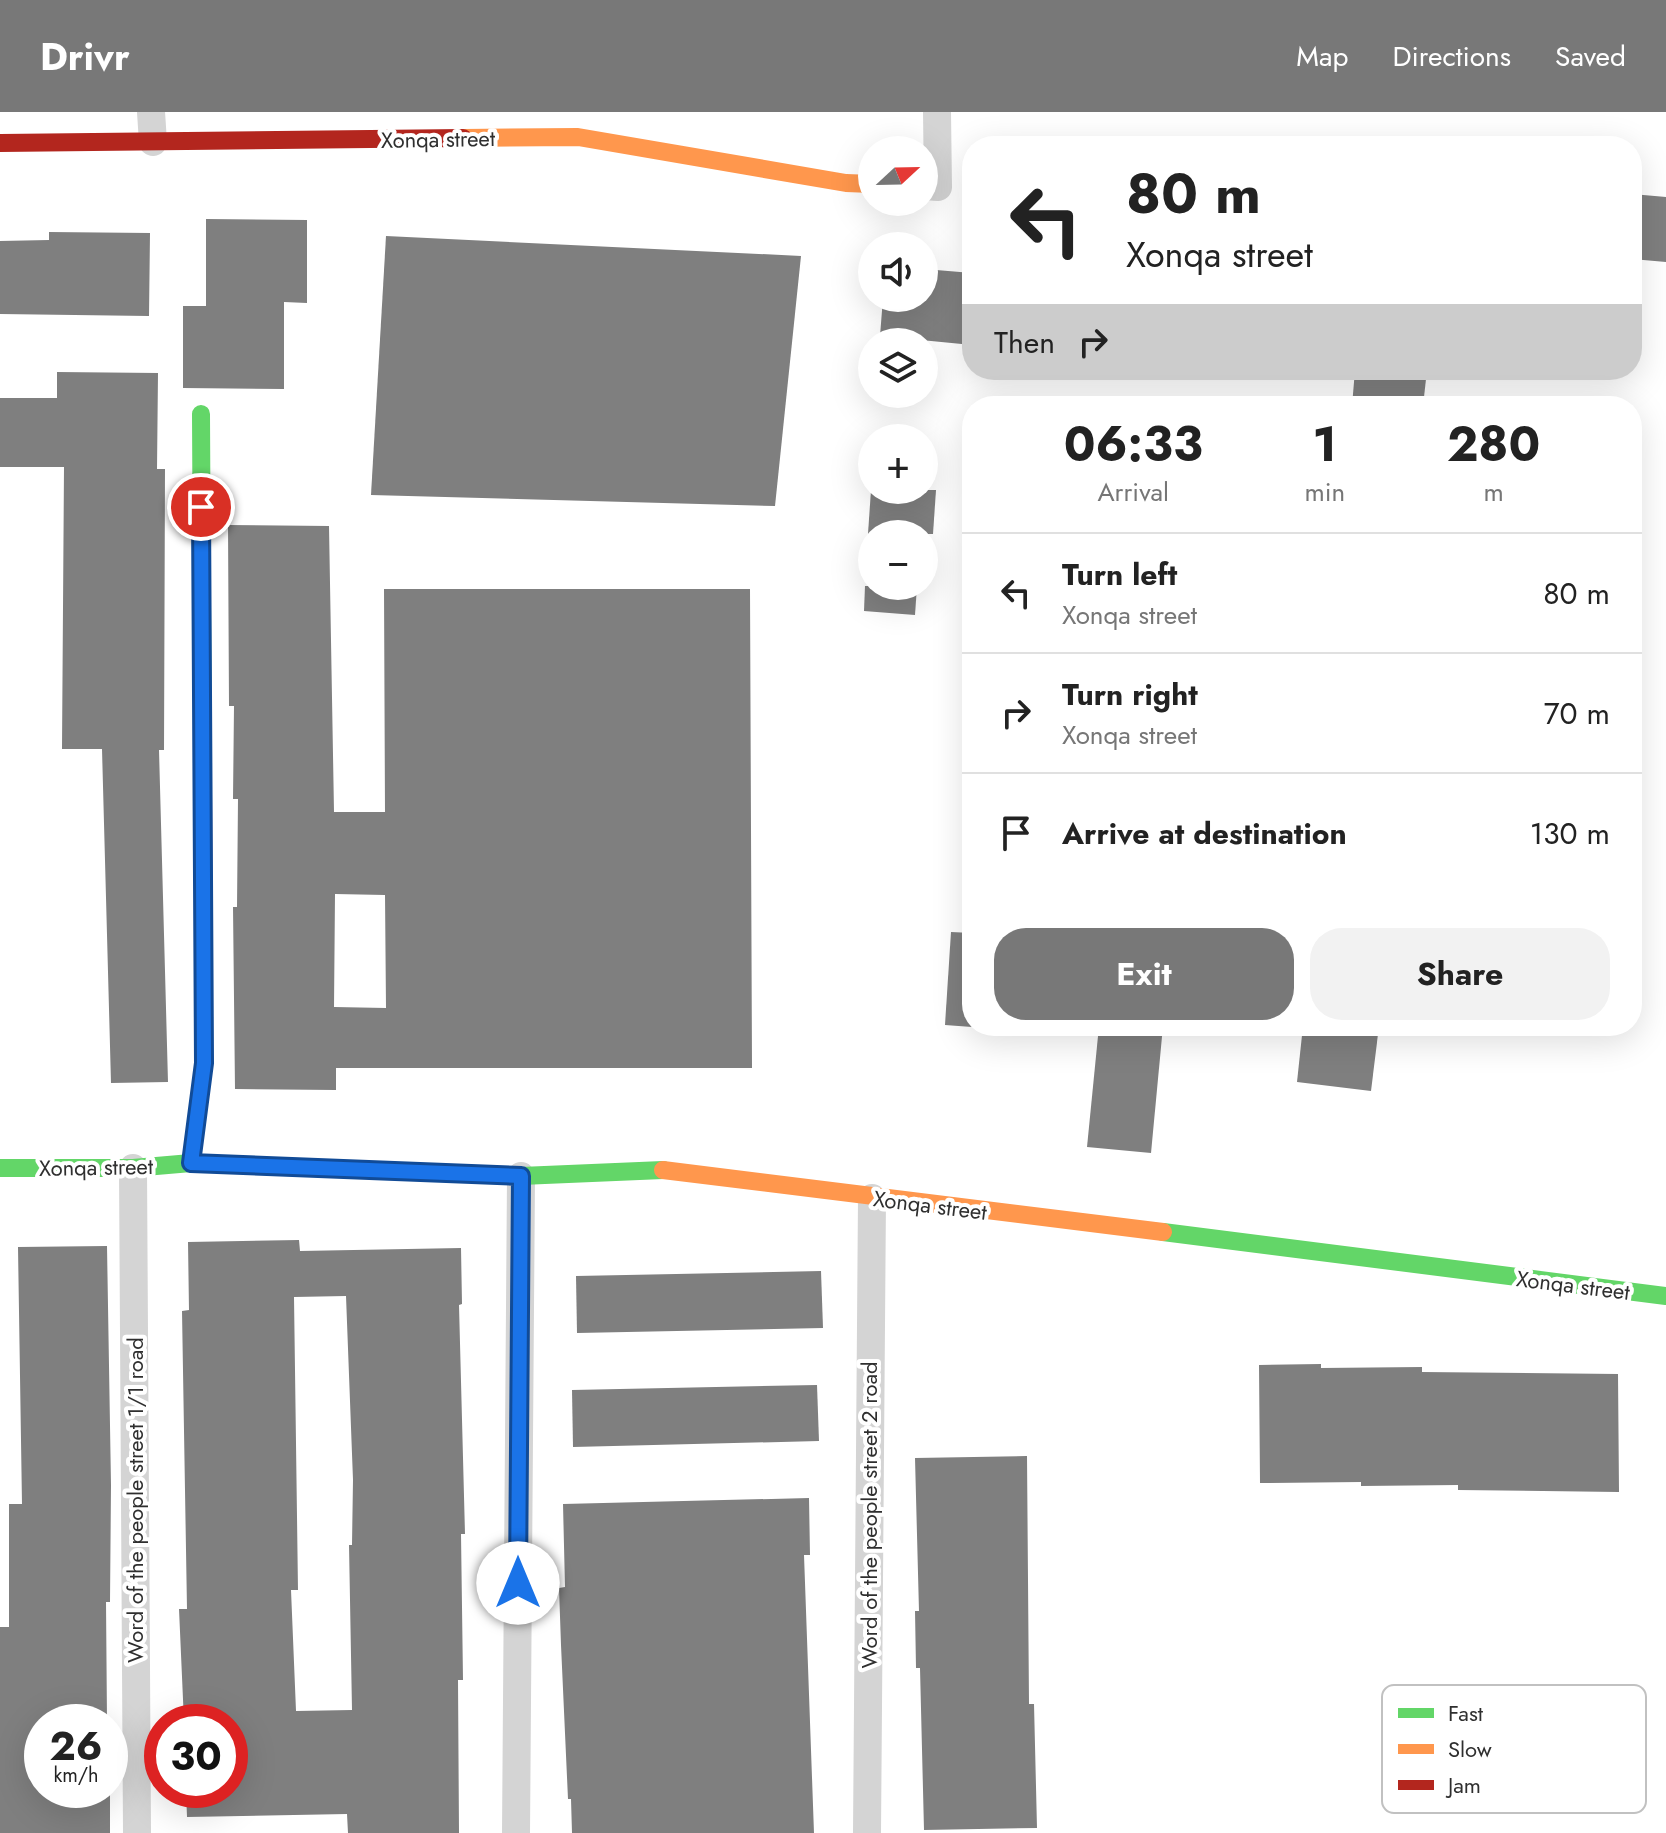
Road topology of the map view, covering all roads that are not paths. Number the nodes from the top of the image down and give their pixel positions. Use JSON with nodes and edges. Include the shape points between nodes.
{"nodes":[{"id":1,"x":151,"y":112,"type":"edge"},
{"id":2,"x":577,"y":112,"type":"edge"},
{"id":3,"x":937,"y":112,"type":"edge"},
{"id":4,"x":935,"y":136,"type":"edge"},
{"id":5,"x":578,"y":137,"type":"junction"},
{"id":6,"x":153,"y":142,"type":"junction"},
{"id":7,"x":0,"y":143,"type":"edge"},
{"id":8,"x":858,"y":183,"type":"edge"},
{"id":9,"x":201,"y":414,"type":"dead end"},
{"id":10,"x":191,"y":1163,"type":"junction"},
{"id":11,"x":0,"y":1168,"type":"edge"},
{"id":12,"x":133,"y":1168,"type":"junction"},
{"id":13,"x":521,"y":1176,"type":"junction"},
{"id":14,"x":872,"y":1198,"type":"junction"},
{"id":15,"x":1666,"y":1296,"type":"edge"},
{"id":16,"x":137,"y":1833,"type":"edge"},
{"id":17,"x":516,"y":1833,"type":"edge"},
{"id":18,"x":867,"y":1833,"type":"edge"}],
"edges":[{"from":1,"to":6,"type":"street"},
{"from":2,"to":5,"type":"street"},
{"from":3,"to":4,"type":"street"},
{"from":5,"to":6,"type":"street","name":"Xonqa street"},
{"from":5,"to":8,"type":"street","name":"Xonqa street"},
{"from":6,"to":7,"type":"street","name":"Xonqa street"},
{"from":9,"to":10,"type":"street","via":[[204,1063]]},
{"from":10,"to":12,"type":"street","name":"Xonqa street"},
{"from":10,"to":13,"type":"street","name":"Xonqa street"},
{"from":11,"to":12,"type":"street","name":"Xonqa street"},
{"from":12,"to":16,"type":"street","name":"Word of the people street 1/1 road"},
{"from":13,"to":14,"type":"street","name":"Xonqa street","via":[[673,1170]]},
{"from":13,"to":17,"type":"street"},
{"from":14,"to":15,"type":"street","name":"Xonqa street"},
{"from":14,"to":18,"type":"street","name":"Word of the people street 2 road"}]}
